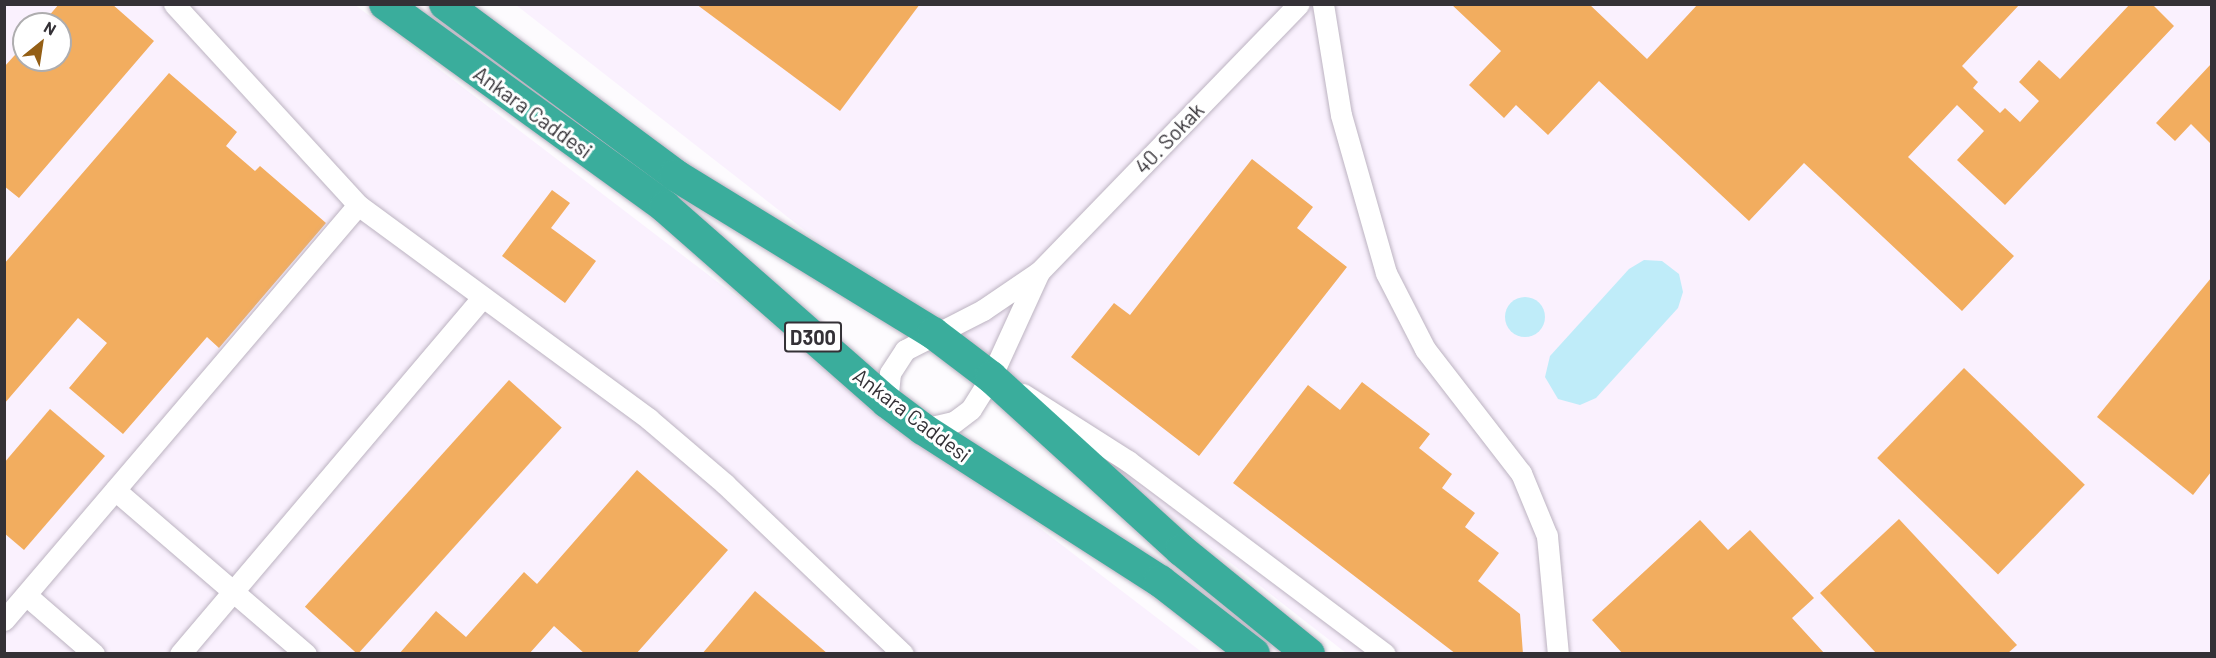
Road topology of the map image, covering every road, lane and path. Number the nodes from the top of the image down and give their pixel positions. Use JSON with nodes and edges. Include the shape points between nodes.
{"nodes":[{"id":1,"x":385,"y":4,"type":"edge"},
{"id":2,"x":445,"y":4,"type":"edge"},
{"id":3,"x":1299,"y":4,"type":"edge"},
{"id":4,"x":1323,"y":4,"type":"edge"},
{"id":5,"x":176,"y":5,"type":"edge"},
{"id":6,"x":358,"y":205,"type":"junction"},
{"id":7,"x":1039,"y":272,"type":"junction"},
{"id":8,"x":483,"y":297,"type":"junction"},
{"id":9,"x":933,"y":333,"type":"junction"},
{"id":10,"x":991,"y":377,"type":"junction"},
{"id":11,"x":886,"y":402,"type":"junction"},
{"id":12,"x":923,"y":429,"type":"junction"},
{"id":13,"x":116,"y":490,"type":"junction"},
{"id":14,"x":233,"y":591,"type":"junction"},
{"id":15,"x":26,"y":595,"type":"junction"},
{"id":16,"x":4,"y":620,"type":"edge"},
{"id":17,"x":94,"y":654,"type":"edge"},
{"id":18,"x":180,"y":654,"type":"edge"},
{"id":19,"x":306,"y":654,"type":"edge"},
{"id":20,"x":903,"y":654,"type":"edge"},
{"id":21,"x":1254,"y":654,"type":"edge"},
{"id":22,"x":1309,"y":654,"type":"edge"},
{"id":23,"x":1385,"y":654,"type":"edge"},
{"id":24,"x":1558,"y":654,"type":"edge"}],
"edges":[{"from":1,"to":11,"type":"highway","name":"Ankara Caddesi","number":"D300","via":[[665,207]]},
{"from":2,"to":9,"type":"highway","name":"Ankara Caddesi","via":[[675,175]]},
{"from":3,"to":7,"type":"street","name":"40. Sokak"},
{"from":4,"to":24,"type":"street","via":[[1341,115],[1386,273],[1425,348],[1521,472],[1547,536]]},
{"from":5,"to":6,"type":"street"},
{"from":6,"to":8,"type":"street"},
{"from":6,"to":13,"type":"street"},
{"from":7,"to":9,"type":"street","via":[[982,310]]},
{"from":7,"to":10,"type":"street"},
{"from":8,"to":14,"type":"street"},
{"from":8,"to":20,"type":"street","via":[[691,455]]},
{"from":9,"to":10,"type":"highway","name":"Ankara Caddesi"},
{"from":9,"to":11,"type":"street","via":[[905,350],[890,373]]},
{"from":10,"to":12,"type":"street","via":[[971,408],[954,422]]},
{"from":10,"to":22,"type":"highway","name":"Ankara Caddesi","via":[[1181,550]]},
{"from":10,"to":23,"type":"street","via":[[1044,405],[1128,461]]},
{"from":11,"to":12,"type":"highway","name":"Ankara Caddesi","number":"D300"},
{"from":12,"to":21,"type":"highway","name":"Ankara Caddesi","number":"D300","via":[[1160,581]]},
{"from":13,"to":14,"type":"street"},
{"from":13,"to":15,"type":"street"},
{"from":14,"to":18,"type":"street"},
{"from":14,"to":19,"type":"street"},
{"from":15,"to":16,"type":"street"},
{"from":15,"to":17,"type":"street"}]}
